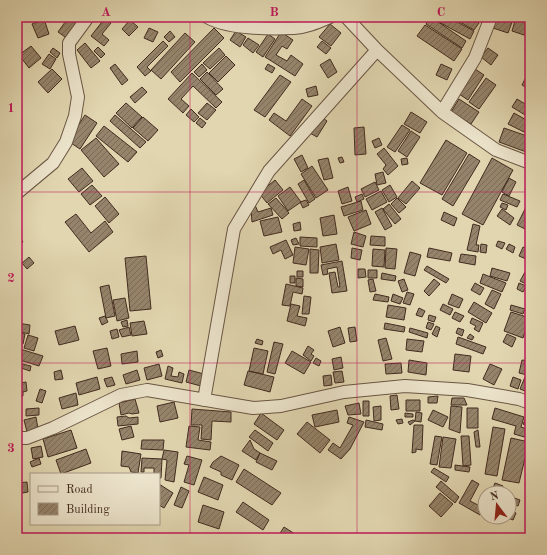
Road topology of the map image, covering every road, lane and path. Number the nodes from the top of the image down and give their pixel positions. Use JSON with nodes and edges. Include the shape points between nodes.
{"nodes":[{"id":1,"x":88,"y":17,"type":"edge"},
{"id":2,"x":206,"y":17,"type":"edge"},
{"id":3,"x":330,"y":17,"type":"edge"},
{"id":4,"x":346,"y":17,"type":"edge"},
{"id":5,"x":491,"y":17,"type":"edge"},
{"id":6,"x":377,"y":50,"type":"junction"},
{"id":7,"x":442,"y":112,"type":"junction"},
{"id":8,"x":530,"y":163,"type":"edge"},
{"id":9,"x":17,"y":193,"type":"edge"},
{"id":10,"x":204,"y":400,"type":"junction"},
{"id":11,"x":530,"y":403,"type":"edge"},
{"id":12,"x":17,"y":438,"type":"edge"}],
"edges":[{"from":1,"to":9,"type":"street","via":[[69,43],[78,97],[66,142],[53,163]]},
{"from":2,"to":3,"type":"street","via":[[215,22],[245,26],[295,28],[315,24]]},
{"from":4,"to":6,"type":"street"},
{"from":5,"to":7,"type":"street","via":[[475,58]]},
{"from":6,"to":7,"type":"street"},
{"from":6,"to":10,"type":"street","via":[[269,171],[234,230]]},
{"from":7,"to":8,"type":"street","via":[[496,150]]},
{"from":10,"to":11,"type":"street","via":[[253,408],[281,406],[344,392],[405,386],[467,390]]},
{"from":10,"to":12,"type":"street","via":[[147,390],[121,395],[53,428],[27,438]]}]}
